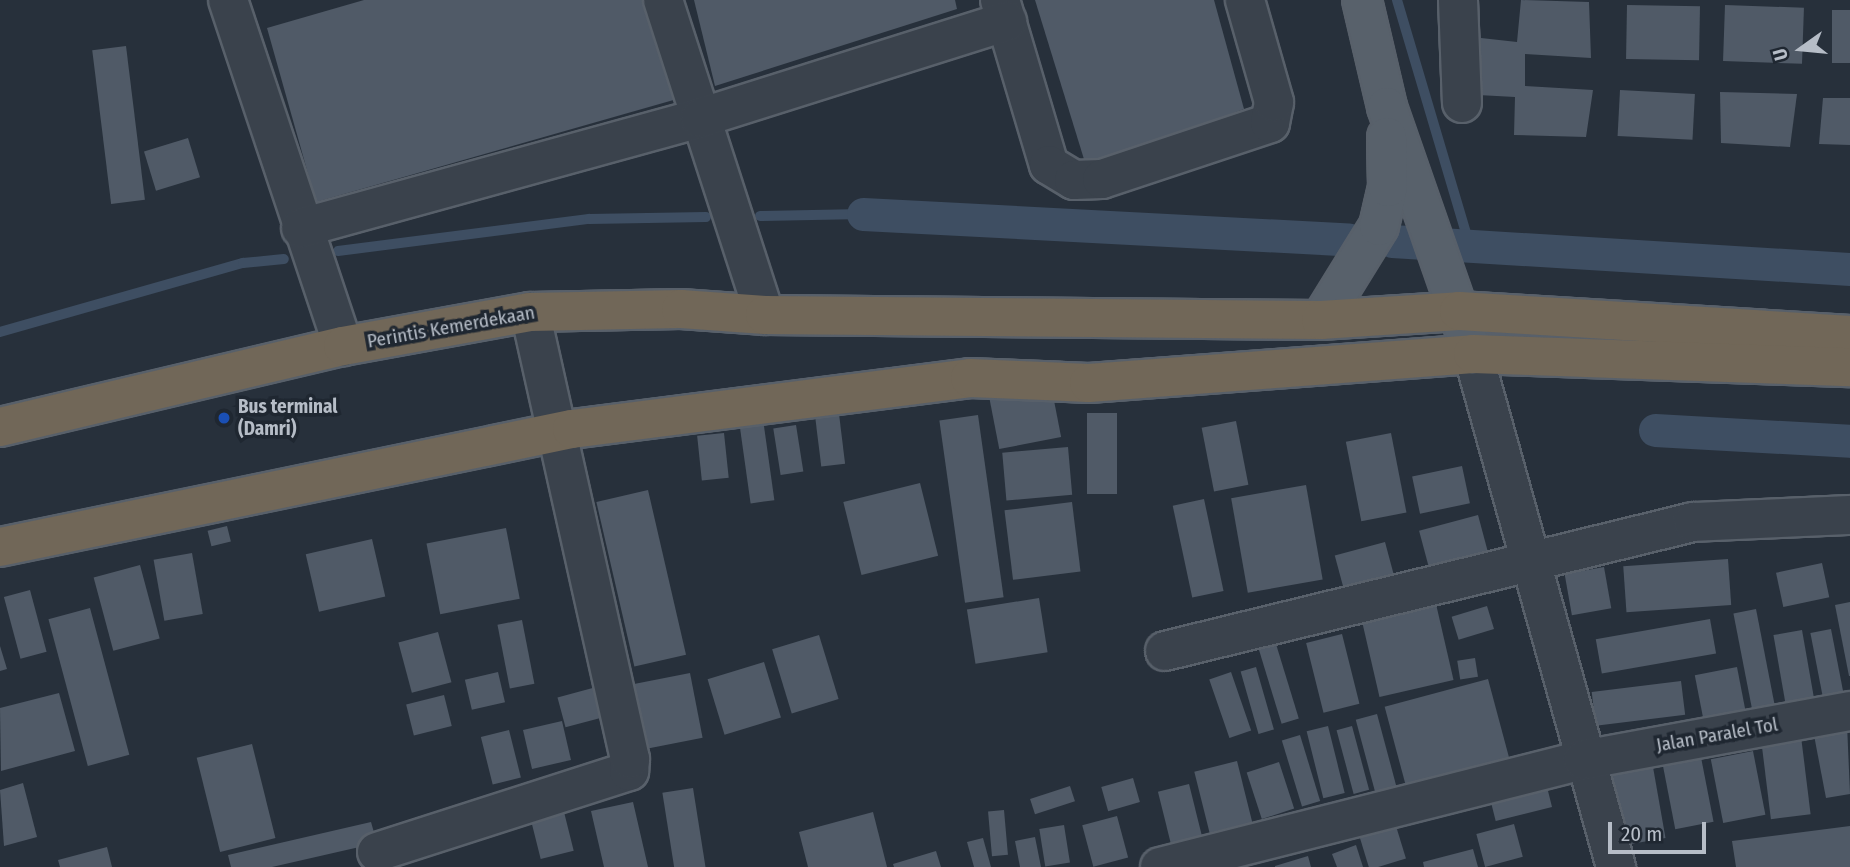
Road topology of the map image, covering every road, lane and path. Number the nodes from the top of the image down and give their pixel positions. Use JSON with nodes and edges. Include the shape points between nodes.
{"nodes":[{"id":1,"x":228,"y":0,"type":"edge"},
{"id":2,"x":663,"y":0,"type":"edge"},
{"id":3,"x":1245,"y":0,"type":"edge"},
{"id":4,"x":1362,"y":0,"type":"edge"},
{"id":5,"x":1458,"y":0,"type":"edge"},
{"id":6,"x":1004,"y":10,"type":"edge"},
{"id":7,"x":1462,"y":103,"type":"dead end"},
{"id":8,"x":1387,"y":107,"type":"junction"},
{"id":9,"x":701,"y":118,"type":"junction"},
{"id":10,"x":301,"y":228,"type":"junction"},
{"id":11,"x":530,"y":312,"type":"junction"},
{"id":12,"x":1459,"y":312,"type":"junction"},
{"id":13,"x":765,"y":314,"type":"junction"},
{"id":14,"x":1321,"y":320,"type":"junction"},
{"id":15,"x":1850,"y":335,"type":"edge"},
{"id":16,"x":343,"y":346,"type":"junction"},
{"id":17,"x":1473,"y":354,"type":"junction"},
{"id":18,"x":1850,"y":367,"type":"edge"},
{"id":19,"x":0,"y":428,"type":"edge"},
{"id":20,"x":559,"y":432,"type":"junction"},
{"id":21,"x":1850,"y":515,"type":"edge"},
{"id":22,"x":0,"y":547,"type":"edge"},
{"id":23,"x":1528,"y":560,"type":"junction"},
{"id":24,"x":1165,"y":651,"type":"dead end"},
{"id":25,"x":1850,"y":711,"type":"edge"},
{"id":26,"x":1583,"y":760,"type":"junction"},
{"id":27,"x":377,"y":852,"type":"dead end"},
{"id":28,"x":1160,"y":867,"type":"edge"},
{"id":29,"x":1616,"y":867,"type":"edge"}],
"edges":[{"from":1,"to":10,"type":"street"},
{"from":2,"to":9,"type":"street"},
{"from":3,"to":6,"type":"street","via":[[1274,102],[1270,123],[1102,179],[1074,180],[1049,165]]},
{"from":4,"to":8,"type":"main road"},
{"from":5,"to":7,"type":"street"},
{"from":6,"to":9,"type":"street"},
{"from":8,"to":12,"type":"main road"},
{"from":8,"to":14,"type":"main road","via":[[1388,187],[1379,226]]},
{"from":9,"to":10,"type":"street"},
{"from":9,"to":13,"type":"street"},
{"from":10,"to":16,"type":"street"},
{"from":11,"to":13,"type":"highway","name":"Perintis Kemerdekaan","via":[[681,309]]},
{"from":11,"to":16,"type":"highway","name":"Perintis Kemerdekaan"},
{"from":11,"to":20,"type":"street"},
{"from":12,"to":14,"type":"highway","name":"Perintis Kemerdekaan"},
{"from":12,"to":15,"type":"highway","name":"Perintis Kemerdekaan"},
{"from":12,"to":17,"type":"main road"},
{"from":13,"to":14,"type":"highway","name":"Perintis Kemerdekaan"},
{"from":16,"to":19,"type":"highway","name":"Perintis Kemerdekaan"},
{"from":17,"to":18,"type":"highway"},
{"from":17,"to":20,"type":"highway","via":[[1088,383],[970,378]]},
{"from":17,"to":23,"type":"street"},
{"from":20,"to":22,"type":"highway"},
{"from":20,"to":27,"type":"street","via":[[631,759],[629,771]]},
{"from":21,"to":23,"type":"street","via":[[1693,522]]},
{"from":23,"to":24,"type":"street"},
{"from":23,"to":26,"type":"street"},
{"from":25,"to":26,"type":"street","name":"Jalan Paralel Tol"},
{"from":26,"to":28,"type":"street","name":"Jalan Paralel Tol"},
{"from":26,"to":29,"type":"street"}]}
